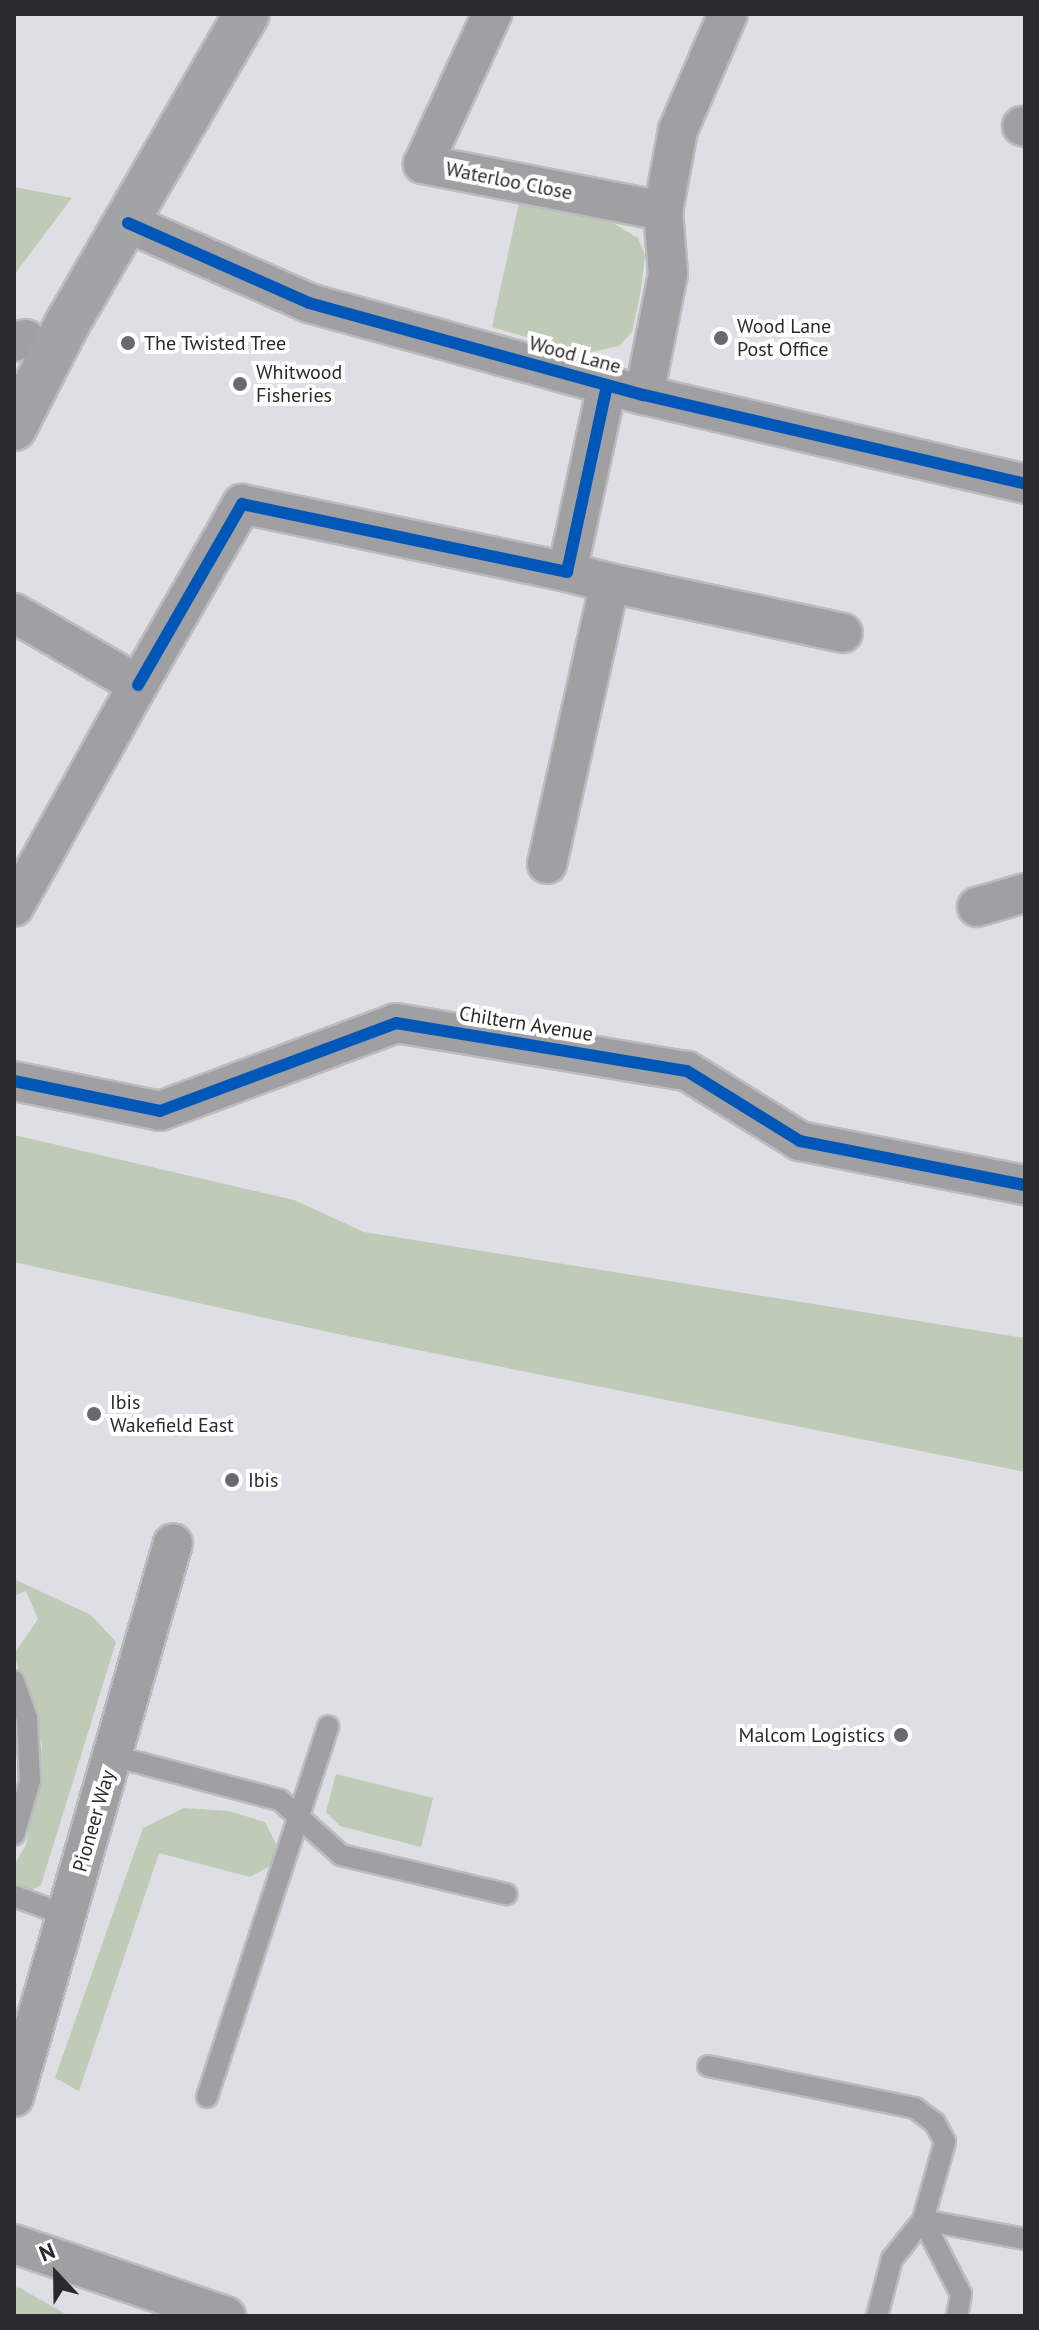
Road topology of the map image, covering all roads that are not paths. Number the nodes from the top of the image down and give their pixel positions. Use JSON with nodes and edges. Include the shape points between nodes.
{"nodes":[{"id":1,"x":247,"y":14,"type":"edge"},
{"id":2,"x":492,"y":14,"type":"edge"},
{"id":3,"x":728,"y":14,"type":"edge"},
{"id":4,"x":663,"y":211,"type":"junction"},
{"id":5,"x":126,"y":226,"type":"junction"},
{"id":6,"x":23,"y":358,"type":"edge"},
{"id":7,"x":607,"y":385,"type":"junction"},
{"id":8,"x":644,"y":395,"type":"junction"},
{"id":9,"x":14,"y":428,"type":"edge"},
{"id":10,"x":1025,"y":484,"type":"edge"},
{"id":11,"x":567,"y":572,"type":"junction"},
{"id":12,"x":610,"y":583,"type":"junction"},
{"id":13,"x":14,"y":613,"type":"edge"},
{"id":14,"x":843,"y":633,"type":"dead end"},
{"id":15,"x":138,"y":685,"type":"junction"},
{"id":16,"x":547,"y":864,"type":"dead end"},
{"id":17,"x":1025,"y":893,"type":"edge"},
{"id":18,"x":14,"y":907,"type":"edge"},
{"id":19,"x":977,"y":907,"type":"dead end"},
{"id":20,"x":14,"y":1081,"type":"edge"},
{"id":21,"x":1025,"y":1185,"type":"edge"},
{"id":22,"x":173,"y":1543,"type":"dead end"},
{"id":23,"x":14,"y":1681,"type":"edge"},
{"id":24,"x":328,"y":1726,"type":"dead end"},
{"id":25,"x":113,"y":1756,"type":"junction"},
{"id":26,"x":301,"y":1818,"type":"junction"},
{"id":27,"x":14,"y":1835,"type":"edge"},
{"id":28,"x":506,"y":1894,"type":"dead end"},
{"id":29,"x":14,"y":1896,"type":"edge"},
{"id":30,"x":68,"y":1916,"type":"junction"},
{"id":31,"x":708,"y":2066,"type":"dead end"},
{"id":32,"x":14,"y":2097,"type":"edge"},
{"id":33,"x":207,"y":2097,"type":"dead end"},
{"id":34,"x":923,"y":2220,"type":"junction"},
{"id":35,"x":1025,"y":2239,"type":"edge"},
{"id":36,"x":14,"y":2244,"type":"edge"},
{"id":37,"x":226,"y":2316,"type":"edge"},
{"id":38,"x":877,"y":2316,"type":"edge"},
{"id":39,"x":957,"y":2316,"type":"edge"}],
"edges":[{"from":1,"to":5,"type":"main road"},
{"from":2,"to":4,"type":"street","name":"Waterloo Close","via":[[423,164]]},
{"from":3,"to":4,"type":"street","via":[[678,130]]},
{"from":4,"to":8,"type":"street","via":[[668,274]]},
{"from":5,"to":6,"type":"main road"},
{"from":5,"to":7,"type":"street","name":"Wood Lane","via":[[309,303]]},
{"from":6,"to":9,"type":"main road"},
{"from":7,"to":8,"type":"street","name":"Wood Lane"},
{"from":7,"to":11,"type":"street"},
{"from":8,"to":10,"type":"street","name":"Wood Lane"},
{"from":11,"to":12,"type":"street"},
{"from":11,"to":15,"type":"street","via":[[242,504]]},
{"from":12,"to":14,"type":"street"},
{"from":12,"to":16,"type":"street"},
{"from":13,"to":15,"type":"street"},
{"from":15,"to":18,"type":"street"},
{"from":17,"to":19,"type":"street"},
{"from":20,"to":21,"type":"street","name":"Chiltern Avenue","via":[[160,1111],[396,1023],[687,1071],[800,1141]]},
{"from":22,"to":25,"type":"street","name":"Pioneer Way"},
{"from":23,"to":27,"type":"lane","via":[[27,1718],[30,1781]]},
{"from":24,"to":26,"type":"lane"},
{"from":25,"to":26,"type":"lane","via":[[280,1800]]},
{"from":25,"to":30,"type":"street","name":"Pioneer Way"},
{"from":26,"to":28,"type":"lane","via":[[341,1855]]},
{"from":26,"to":33,"type":"lane"},
{"from":29,"to":30,"type":"lane"},
{"from":30,"to":32,"type":"street","name":"Pioneer Way"},
{"from":31,"to":34,"type":"lane","via":[[915,2108],[935,2123],[945,2142]]},
{"from":34,"to":35,"type":"lane"},
{"from":34,"to":38,"type":"lane","via":[[892,2259]]},
{"from":34,"to":39,"type":"lane","via":[[961,2294]]},
{"from":36,"to":37,"type":"street"}]}
